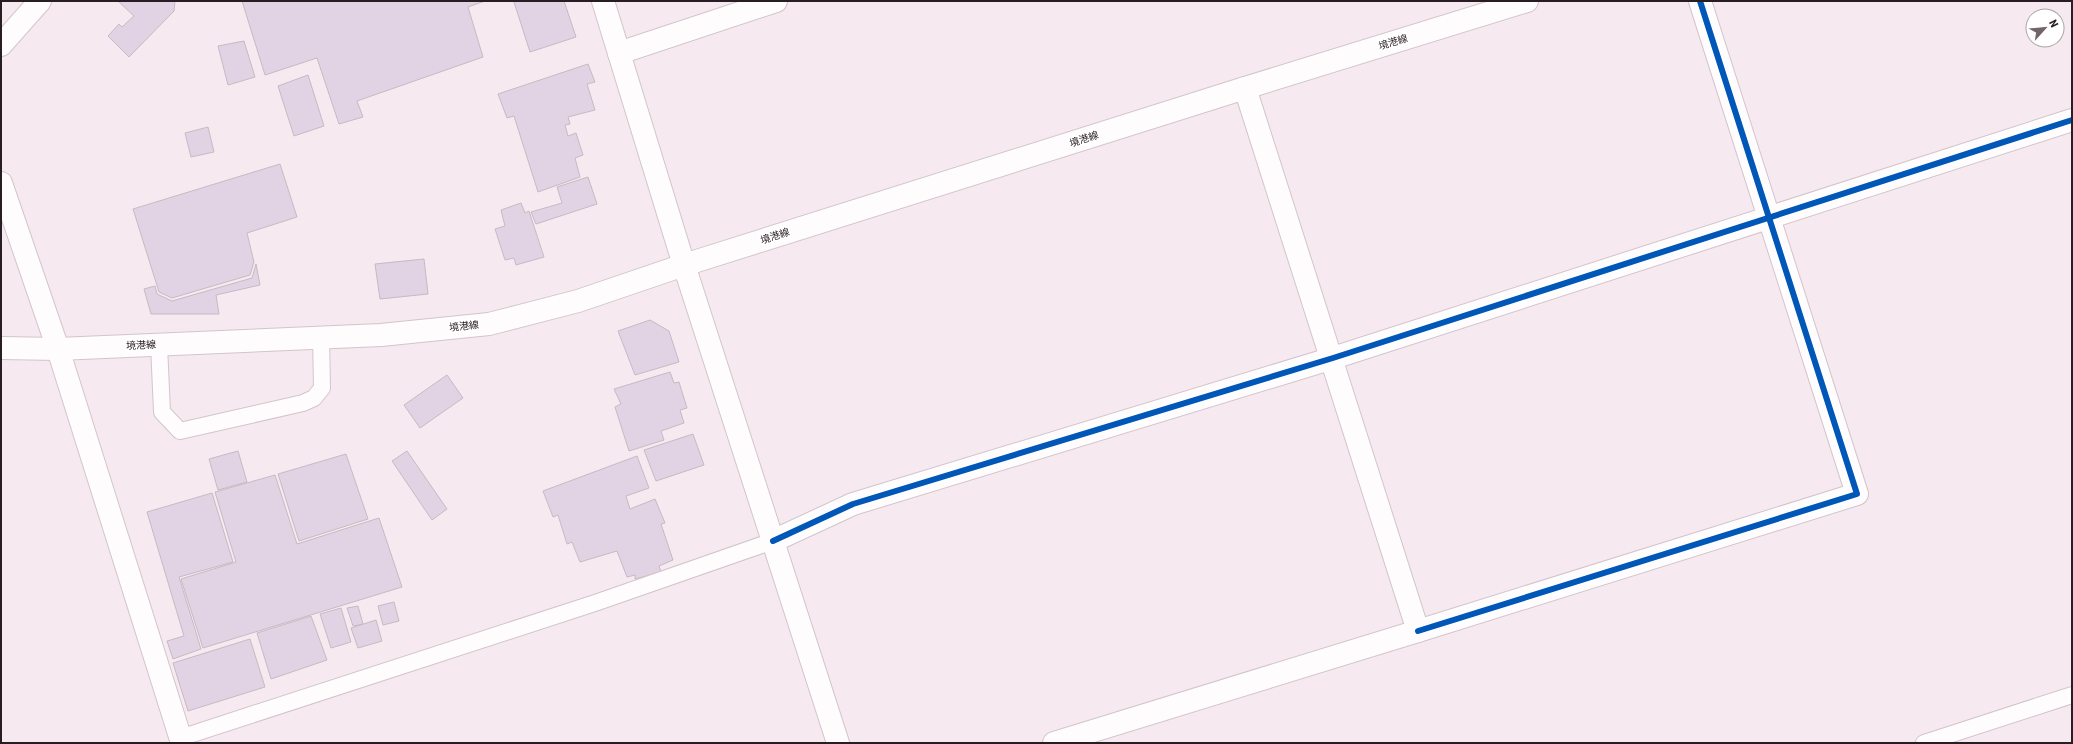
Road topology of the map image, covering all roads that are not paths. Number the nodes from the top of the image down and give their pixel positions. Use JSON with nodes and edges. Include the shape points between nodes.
{"nodes":[{"id":1,"x":603,"y":1,"type":"edge"},
{"id":2,"x":776,"y":1,"type":"edge"},
{"id":3,"x":1527,"y":1,"type":"edge"},
{"id":4,"x":1700,"y":1,"type":"edge"},
{"id":5,"x":30,"y":4,"type":"edge"},
{"id":6,"x":1,"y":45,"type":"edge"},
{"id":7,"x":619,"y":53,"type":"junction"},
{"id":8,"x":1245,"y":88,"type":"junction"},
{"id":9,"x":2072,"y":120,"type":"edge"},
{"id":10,"x":1,"y":183,"type":"edge"},
{"id":11,"x":1770,"y":219,"type":"junction"},
{"id":12,"x":684,"y":265,"type":"junction"},
{"id":13,"x":321,"y":337,"type":"junction"},
{"id":14,"x":159,"y":345,"type":"junction"},
{"id":15,"x":1,"y":348,"type":"edge"},
{"id":16,"x":58,"y":349,"type":"junction"},
{"id":17,"x":1333,"y":358,"type":"junction"},
{"id":18,"x":773,"y":541,"type":"junction"},
{"id":19,"x":1418,"y":631,"type":"junction"},
{"id":20,"x":2072,"y":696,"type":"edge"},
{"id":21,"x":175,"y":741,"type":"edge"},
{"id":22,"x":838,"y":743,"type":"edge"},
{"id":23,"x":1054,"y":743,"type":"edge"},
{"id":24,"x":1924,"y":743,"type":"edge"}],
"edges":[{"from":1,"to":7,"type":"street"},
{"from":2,"to":7,"type":"street"},
{"from":3,"to":8,"type":"street","name":"境港線"},
{"from":4,"to":11,"type":"street"},
{"from":5,"to":6,"type":"street"},
{"from":7,"to":12,"type":"street"},
{"from":8,"to":12,"type":"street","name":"境港線"},
{"from":8,"to":17,"type":"street"},
{"from":9,"to":11,"type":"street"},
{"from":10,"to":16,"type":"street"},
{"from":11,"to":17,"type":"street"},
{"from":11,"to":19,"type":"street","via":[[1857,494]]},
{"from":12,"to":13,"type":"street","name":"境港線","via":[[578,301],[489,324],[381,335]]},
{"from":12,"to":18,"type":"street"},
{"from":13,"to":14,"type":"street","name":"境港線"},
{"from":13,"to":14,"type":"lane","via":[[322,388],[314,398],[303,403],[180,431],[162,412]]},
{"from":14,"to":16,"type":"street","name":"境港線"},
{"from":15,"to":16,"type":"street","name":"境港線"},
{"from":16,"to":21,"type":"street"},
{"from":17,"to":18,"type":"street","via":[[853,504]]},
{"from":17,"to":19,"type":"street"},
{"from":18,"to":21,"type":"lane","via":[[595,603]]},
{"from":18,"to":22,"type":"street"},
{"from":19,"to":23,"type":"street"},
{"from":20,"to":24,"type":"lane"}]}
